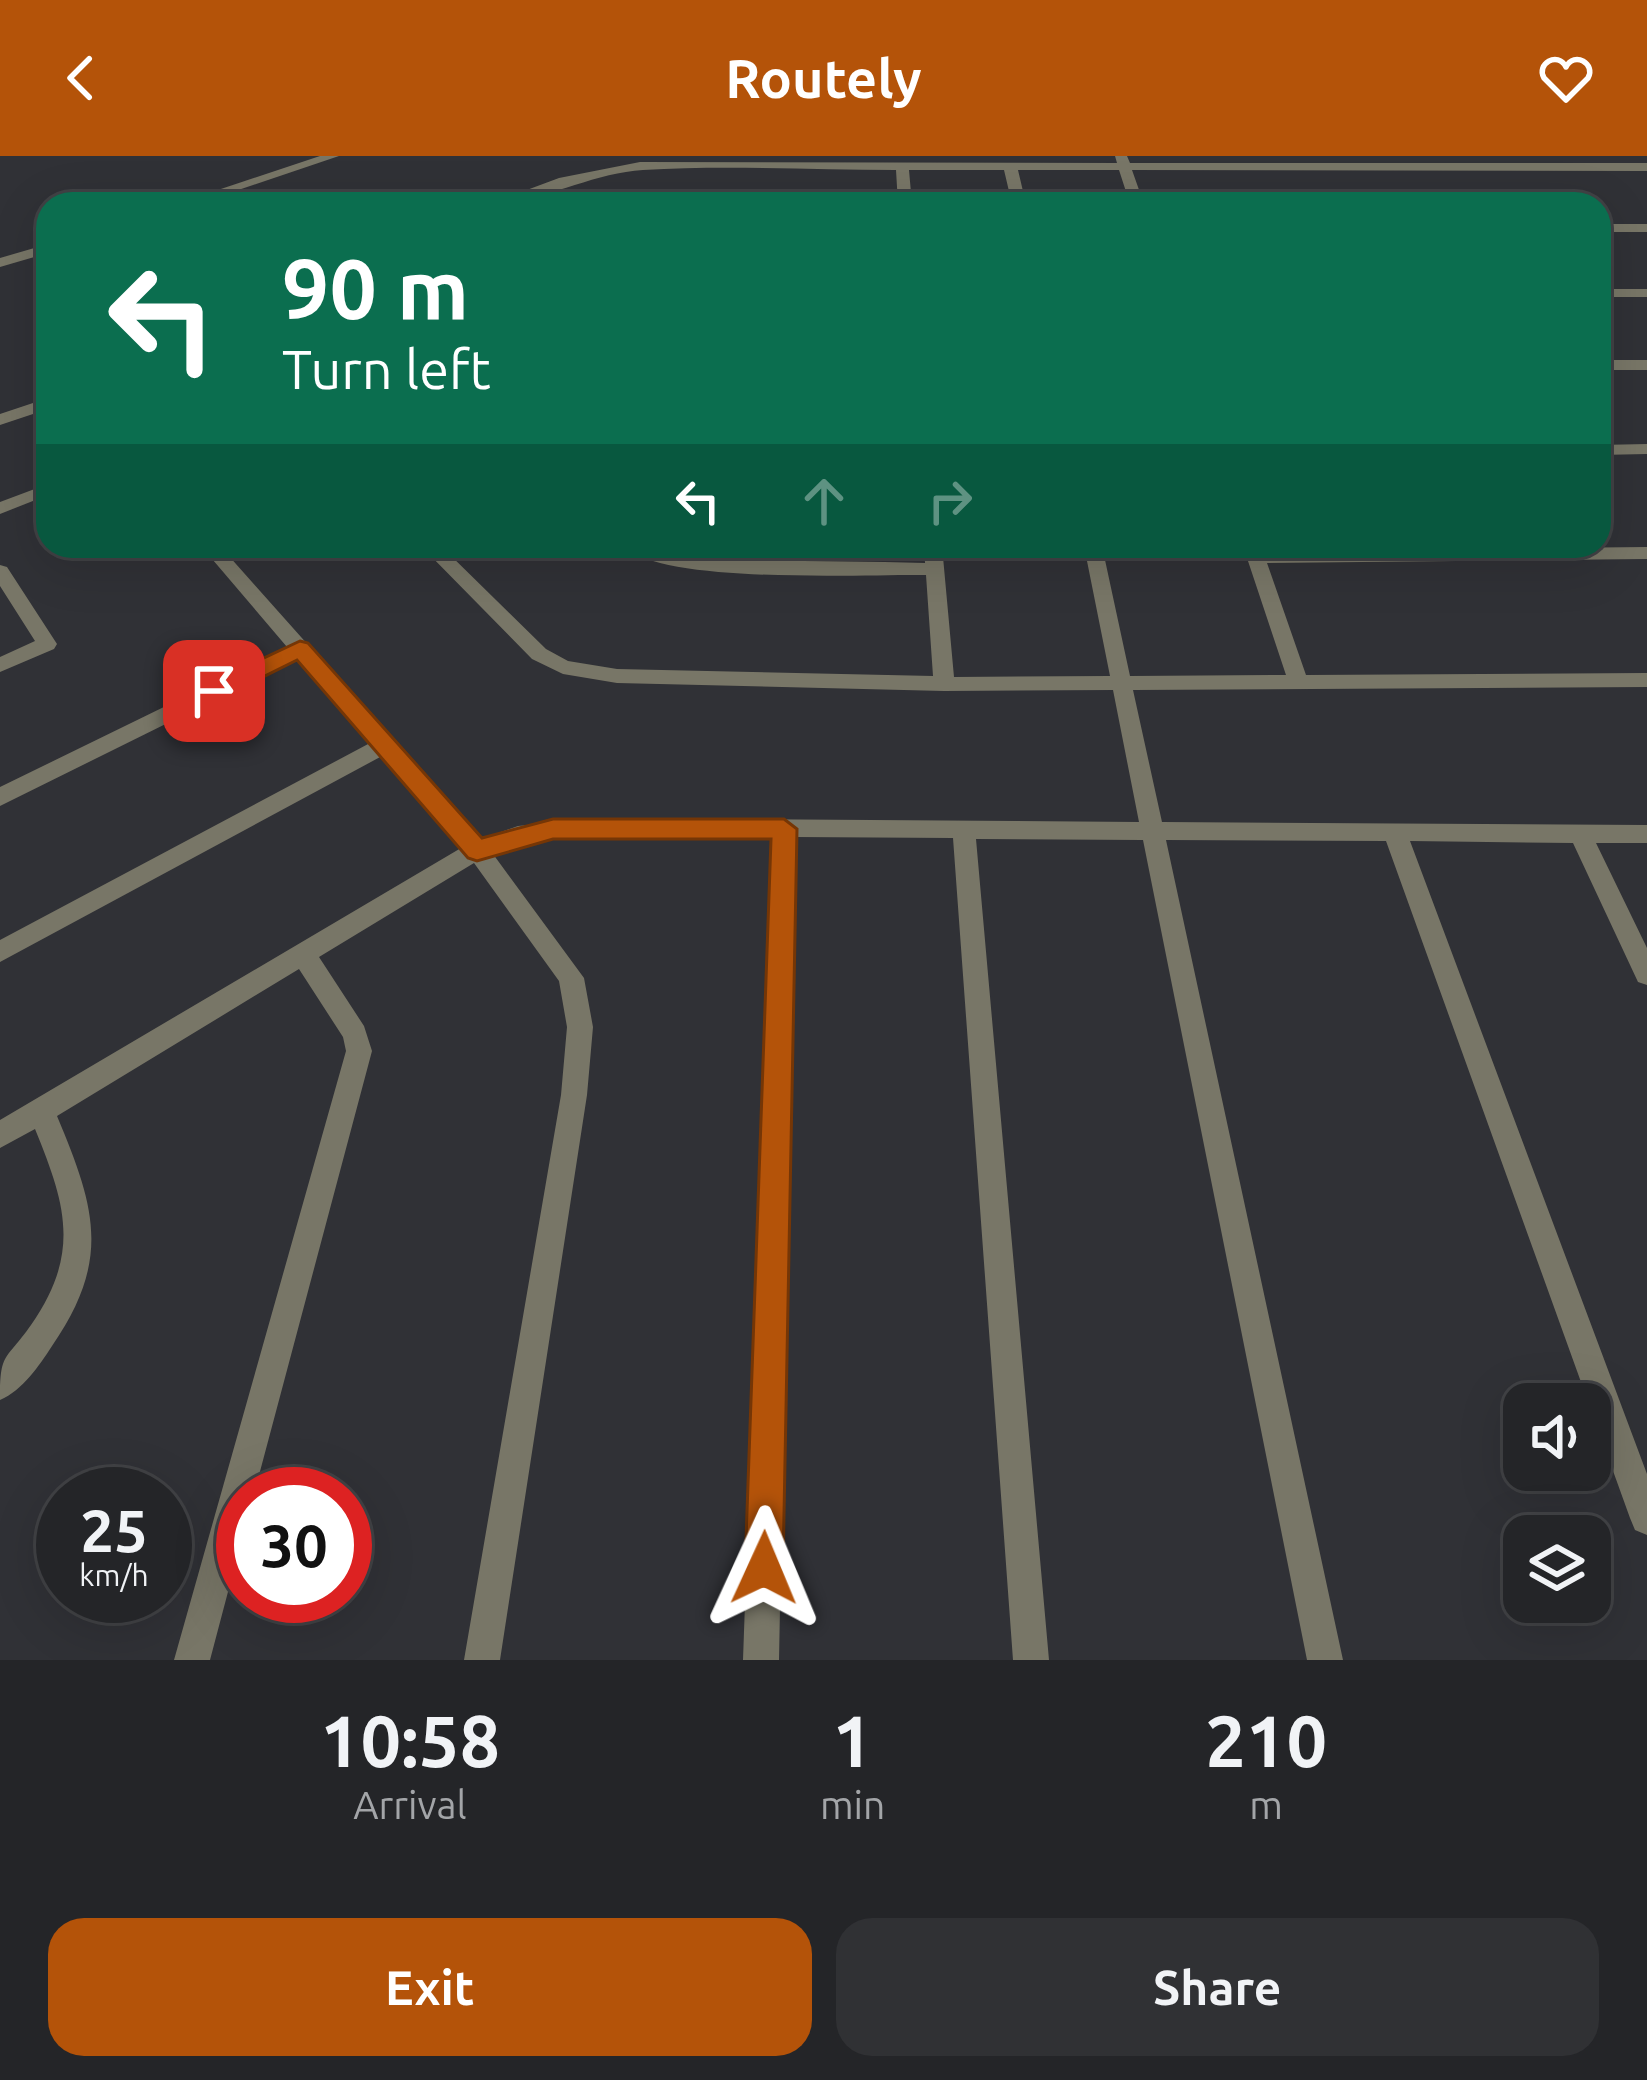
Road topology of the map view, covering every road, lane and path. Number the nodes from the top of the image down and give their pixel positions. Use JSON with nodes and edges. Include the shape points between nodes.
{"nodes":[{"id":1,"x":333,"y":156,"type":"edge"},
{"id":2,"x":624,"y":156,"type":"edge"},
{"id":3,"x":1122,"y":161,"type":"edge"},
{"id":4,"x":640,"y":166,"type":"junction"},
{"id":5,"x":902,"y":166,"type":"junction"},
{"id":6,"x":1010,"y":166,"type":"junction"},
{"id":7,"x":1647,"y":166,"type":"edge"},
{"id":8,"x":220,"y":192,"type":"edge"},
{"id":9,"x":532,"y":192,"type":"edge"},
{"id":10,"x":904,"y":192,"type":"edge"},
{"id":11,"x":1015,"y":192,"type":"edge"},
{"id":12,"x":1133,"y":192,"type":"edge"},
{"id":13,"x":1611,"y":227,"type":"edge"},
{"id":14,"x":1647,"y":228,"type":"edge"},
{"id":15,"x":36,"y":252,"type":"edge"},
{"id":16,"x":0,"y":263,"type":"edge"},
{"id":17,"x":1611,"y":293,"type":"edge"},
{"id":18,"x":1647,"y":293,"type":"edge"},
{"id":19,"x":1611,"y":365,"type":"edge"},
{"id":20,"x":1647,"y":365,"type":"edge"},
{"id":21,"x":36,"y":407,"type":"edge"},
{"id":22,"x":0,"y":420,"type":"edge"},
{"id":23,"x":1647,"y":449,"type":"edge"},
{"id":24,"x":1611,"y":450,"type":"edge"},
{"id":25,"x":36,"y":494,"type":"edge"},
{"id":26,"x":0,"y":508,"type":"edge"},
{"id":27,"x":1611,"y":553,"type":"edge"},
{"id":28,"x":1647,"y":553,"type":"edge"},
{"id":29,"x":220,"y":558,"type":"edge"},
{"id":30,"x":442,"y":558,"type":"edge"},
{"id":31,"x":657,"y":558,"type":"edge"},
{"id":32,"x":934,"y":558,"type":"edge"},
{"id":33,"x":1096,"y":558,"type":"edge"},
{"id":34,"x":1256,"y":558,"type":"edge"},
{"id":35,"x":935,"y":568,"type":"junction"},
{"id":36,"x":0,"y":571,"type":"edge"},
{"id":37,"x":300,"y":649,"type":"junction"},
{"id":38,"x":0,"y":665,"type":"edge"},
{"id":39,"x":1122,"y":680,"type":"junction"},
{"id":40,"x":1298,"y":680,"type":"junction"},
{"id":41,"x":1647,"y":680,"type":"edge"},
{"id":42,"x":944,"y":684,"type":"junction"},
{"id":43,"x":385,"y":745,"type":"junction"},
{"id":44,"x":0,"y":797,"type":"edge"},
{"id":45,"x":784,"y":829,"type":"junction"},
{"id":46,"x":964,"y":831,"type":"junction"},
{"id":47,"x":1154,"y":833,"type":"junction"},
{"id":48,"x":1580,"y":834,"type":"junction"},
{"id":49,"x":1647,"y":834,"type":"edge"},
{"id":50,"x":1396,"y":836,"type":"junction"},
{"id":51,"x":477,"y":850,"type":"junction"},
{"id":52,"x":0,"y":952,"type":"edge"},
{"id":53,"x":303,"y":954,"type":"junction"},
{"id":54,"x":1647,"y":974,"type":"edge"},
{"id":55,"x":41,"y":1111,"type":"junction"},
{"id":56,"x":0,"y":1135,"type":"edge"},
{"id":57,"x":0,"y":1384,"type":"edge"},
{"id":58,"x":1647,"y":1518,"type":"edge"},
{"id":59,"x":192,"y":1660,"type":"edge"},
{"id":60,"x":482,"y":1660,"type":"edge"},
{"id":61,"x":761,"y":1660,"type":"edge"},
{"id":62,"x":1030,"y":1660,"type":"edge"},
{"id":63,"x":1325,"y":1660,"type":"edge"}],
"edges":[{"from":1,"to":8,"type":"street"},
{"from":2,"to":4,"type":"street"},
{"from":3,"to":6,"type":"street"},
{"from":3,"to":7,"type":"street"},
{"from":3,"to":12,"type":"street"},
{"from":4,"to":5,"type":"street"},
{"from":4,"to":9,"type":"street"},
{"from":5,"to":6,"type":"street"},
{"from":5,"to":10,"type":"street"},
{"from":6,"to":11,"type":"street"},
{"from":13,"to":14,"type":"street"},
{"from":15,"to":16,"type":"street"},
{"from":17,"to":18,"type":"street"},
{"from":19,"to":20,"type":"street"},
{"from":21,"to":22,"type":"street"},
{"from":23,"to":24,"type":"street"},
{"from":25,"to":26,"type":"street"},
{"from":27,"to":28,"type":"street"},
{"from":29,"to":37,"type":"street"},
{"from":30,"to":42,"type":"street","via":[[539,654],[563,667],[617,676]]},
{"from":31,"to":35,"type":"street"},
{"from":32,"to":35,"type":"street"},
{"from":33,"to":39,"type":"street"},
{"from":34,"to":40,"type":"street"},
{"from":35,"to":42,"type":"street"},
{"from":36,"to":38,"type":"street","via":[[47,644]]},
{"from":37,"to":43,"type":"street"},
{"from":37,"to":44,"type":"street"},
{"from":39,"to":40,"type":"street"},
{"from":39,"to":42,"type":"street"},
{"from":39,"to":47,"type":"street"},
{"from":40,"to":41,"type":"street"},
{"from":43,"to":51,"type":"street"},
{"from":43,"to":52,"type":"street"},
{"from":45,"to":46,"type":"street"},
{"from":45,"to":51,"type":"street","via":[[553,829]]},
{"from":45,"to":61,"type":"street"},
{"from":46,"to":47,"type":"street"},
{"from":46,"to":62,"type":"street"},
{"from":47,"to":50,"type":"street"},
{"from":47,"to":63,"type":"street"},
{"from":48,"to":49,"type":"street"},
{"from":48,"to":50,"type":"street"},
{"from":48,"to":54,"type":"street"},
{"from":50,"to":58,"type":"street"},
{"from":51,"to":53,"type":"street"},
{"from":51,"to":60,"type":"street","via":[[571,978],[580,1027]]},
{"from":53,"to":55,"type":"street"},
{"from":53,"to":59,"type":"street","via":[[359,1051]]},
{"from":55,"to":56,"type":"street"},
{"from":55,"to":57,"type":"street","via":[[74,1198],[80,1250],[61,1302],[24,1363]]}]}
